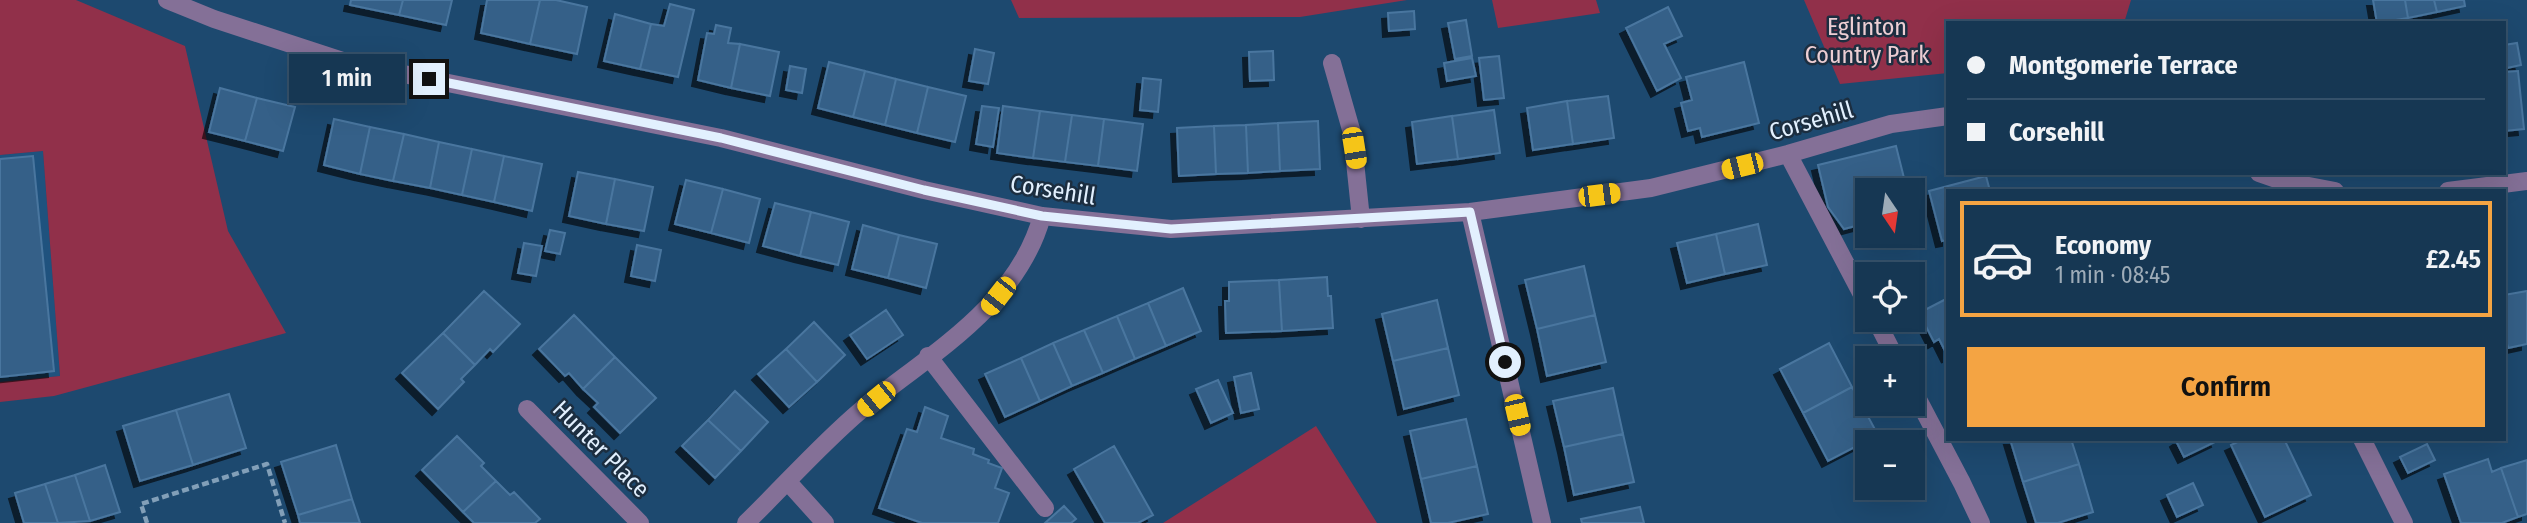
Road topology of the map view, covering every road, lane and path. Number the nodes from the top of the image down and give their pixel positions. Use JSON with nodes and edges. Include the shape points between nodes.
{"nodes":[{"id":1,"x":167,"y":0,"type":"edge"},
{"id":2,"x":1332,"y":64,"type":"dead end"},
{"id":3,"x":1946,"y":116,"type":"edge"},
{"id":4,"x":1788,"y":154,"type":"junction"},
{"id":5,"x":2262,"y":175,"type":"edge"},
{"id":6,"x":2527,"y":181,"type":"edge"},
{"id":7,"x":2281,"y":186,"type":"edge"},
{"id":8,"x":2313,"y":189,"type":"edge"},
{"id":9,"x":2464,"y":189,"type":"edge"},
{"id":10,"x":1470,"y":212,"type":"junction"},
{"id":11,"x":1042,"y":216,"type":"junction"},
{"id":12,"x":1361,"y":219,"type":"junction"},
{"id":13,"x":1855,"y":281,"type":"edge"},
{"id":14,"x":929,"y":356,"type":"junction"},
{"id":15,"x":527,"y":409,"type":"dead end"},
{"id":16,"x":1925,"y":413,"type":"edge"},
{"id":17,"x":2363,"y":441,"type":"edge"},
{"id":18,"x":788,"y":482,"type":"junction"},
{"id":19,"x":1045,"y":508,"type":"dead end"},
{"id":20,"x":148,"y":523,"type":"edge"},
{"id":21,"x":285,"y":523,"type":"edge"},
{"id":22,"x":640,"y":523,"type":"edge"},
{"id":23,"x":746,"y":523,"type":"edge"},
{"id":24,"x":825,"y":523,"type":"edge"},
{"id":25,"x":1542,"y":523,"type":"edge"},
{"id":26,"x":1980,"y":523,"type":"edge"},
{"id":27,"x":2404,"y":523,"type":"edge"}],
"edges":[{"from":1,"to":11,"type":"street","name":"Corsehill","via":[[349,63],[721,138]]},
{"from":2,"to":12,"type":"street","via":[[1352,133]]},
{"from":3,"to":4,"type":"street","name":"Corsehill","via":[[1891,124]]},
{"from":4,"to":10,"type":"street","name":"Corsehill","via":[[1651,188]]},
{"from":4,"to":13,"type":"street"},
{"from":5,"to":7,"type":"street"},
{"from":6,"to":9,"type":"street"},
{"from":7,"to":8,"type":"street"},
{"from":10,"to":12,"type":"street","name":"Corsehill"},
{"from":10,"to":25,"type":"street"},
{"from":11,"to":12,"type":"street","name":"Corsehill","via":[[1171,229]]},
{"from":11,"to":14,"type":"street","via":[[1022,266],[986,310]]},
{"from":14,"to":18,"type":"street","via":[[858,413]]},
{"from":14,"to":19,"type":"street"},
{"from":15,"to":22,"type":"street","name":"Hunter Place"},
{"from":16,"to":26,"type":"street"},
{"from":17,"to":27,"type":"street"},
{"from":18,"to":23,"type":"street"},
{"from":18,"to":24,"type":"street"},
{"from":20,"to":21,"type":"path","via":[[141,504],[267,464]]}]}
